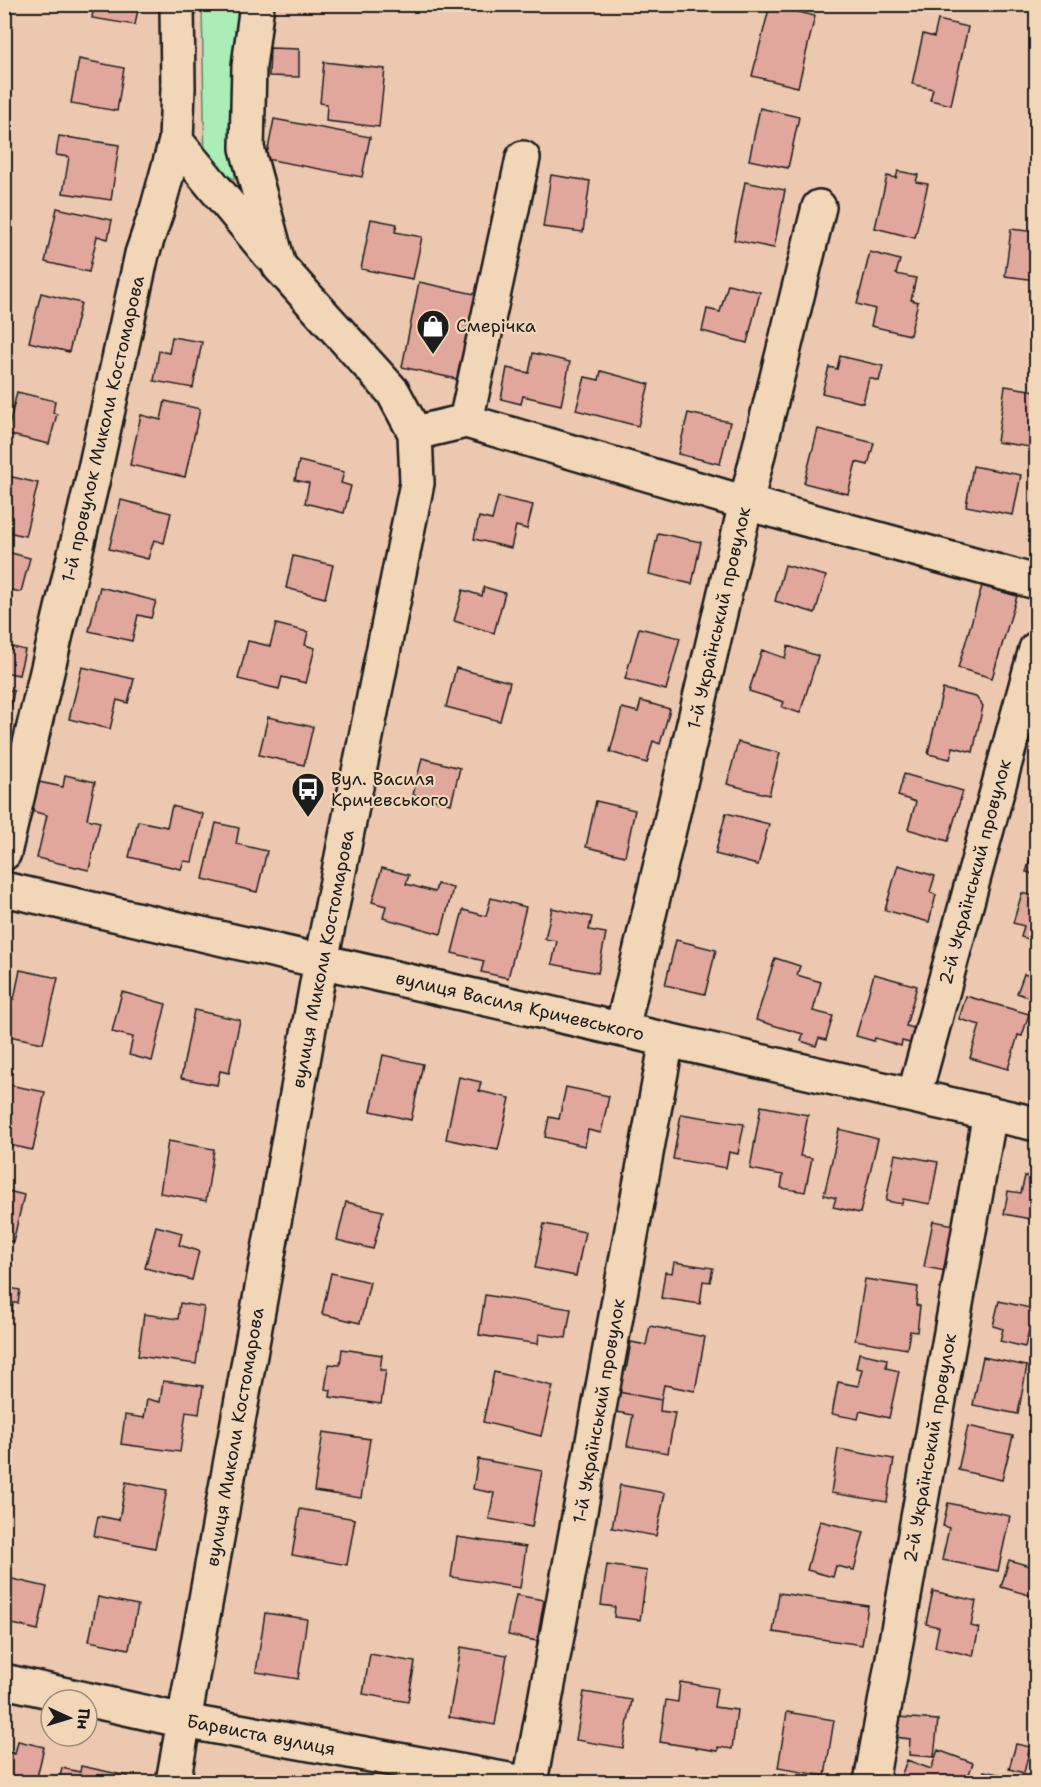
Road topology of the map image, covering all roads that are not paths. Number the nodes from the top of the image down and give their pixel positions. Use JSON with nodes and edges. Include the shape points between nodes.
{"nodes":[{"id":1,"x":177,"y":4,"type":"edge"},
{"id":2,"x":257,"y":4,"type":"edge"},
{"id":3,"x":176,"y":141,"type":"junction"},
{"id":4,"x":523,"y":158,"type":"dead end"},
{"id":5,"x":819,"y":207,"type":"dead end"},
{"id":6,"x":279,"y":266,"type":"junction"},
{"id":7,"x":466,"y":421,"type":"junction"},
{"id":8,"x":415,"y":433,"type":"junction"},
{"id":9,"x":746,"y":503,"type":"junction"},
{"id":10,"x":1036,"y":582,"type":"edge"},
{"id":11,"x":1036,"y":649,"type":"edge"},
{"id":12,"x":4,"y":853,"type":"edge"},
{"id":13,"x":4,"y":889,"type":"edge"},
{"id":14,"x":321,"y":961,"type":"junction"},
{"id":15,"x":622,"y":1029,"type":"junction"},
{"id":16,"x":667,"y":1040,"type":"junction"},
{"id":17,"x":914,"y":1096,"type":"junction"},
{"id":18,"x":990,"y":1113,"type":"junction"},
{"id":19,"x":1036,"y":1124,"type":"edge"},
{"id":20,"x":4,"y":1681,"type":"edge"},
{"id":21,"x":184,"y":1721,"type":"junction"},
{"id":22,"x":173,"y":1782,"type":"edge"},
{"id":23,"x":519,"y":1782,"type":"edge"},
{"id":24,"x":530,"y":1782,"type":"edge"},
{"id":25,"x":871,"y":1782,"type":"edge"}],
"edges":[{"from":1,"to":3,"type":"street","name":"1-й провулок Миколи Костомарова"},
{"from":2,"to":6,"type":"street","name":"вулиця Миколи Костомарова","via":[[249,66],[247,148]]},
{"from":3,"to":6,"type":"street"},
{"from":3,"to":12,"type":"street","name":"1-й провулок Миколи Костомарова","via":[[142,254]]},
{"from":4,"to":7,"type":"street"},
{"from":5,"to":9,"type":"street","name":"1-й Український провулок"},
{"from":6,"to":8,"type":"street","name":"вулиця Миколи Костомарова","via":[[393,392]]},
{"from":7,"to":8,"type":"street"},
{"from":7,"to":9,"type":"street"},
{"from":8,"to":14,"type":"street","name":"вулиця Миколи Костомарова","via":[[417,483]]},
{"from":9,"to":10,"type":"street"},
{"from":9,"to":15,"type":"street","name":"1-й Український провулок"},
{"from":11,"to":17,"type":"street","name":"2-й Український провулок"},
{"from":13,"to":14,"type":"street","name":"вулиця Василя Кричевського"},
{"from":14,"to":15,"type":"street","name":"вулиця Василя Кричевського"},
{"from":14,"to":21,"type":"street","name":"вулиця Миколи Костомарова"},
{"from":15,"to":16,"type":"street","name":"вулиця Василя Кричевського"},
{"from":16,"to":17,"type":"street","name":"вулиця Василя Кричевського"},
{"from":16,"to":24,"type":"street","name":"1-й Український провулок"},
{"from":17,"to":18,"type":"street","name":"вулиця Василя Кричевського"},
{"from":18,"to":19,"type":"street","name":"вулиця Василя Кричевського"},
{"from":18,"to":25,"type":"street","name":"2-й Український провулок"},
{"from":20,"to":21,"type":"street","name":"Барвиста вулиця"},
{"from":21,"to":22,"type":"street","name":"вулиця Миколи Костомарова"},
{"from":21,"to":23,"type":"street","name":"Барвиста вулиця"}]}
